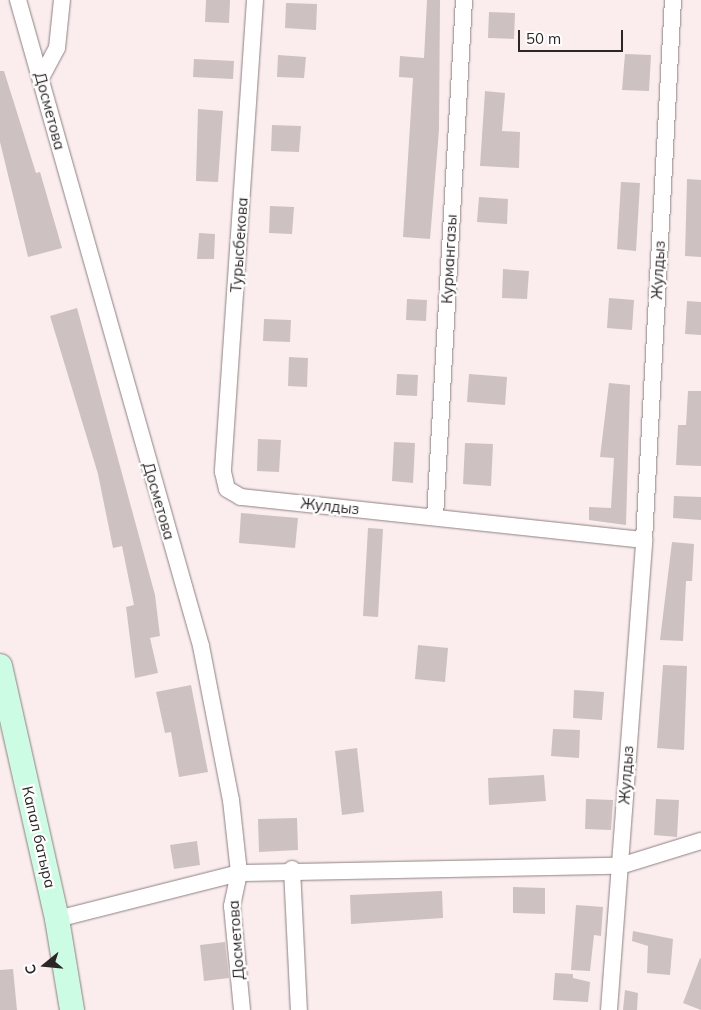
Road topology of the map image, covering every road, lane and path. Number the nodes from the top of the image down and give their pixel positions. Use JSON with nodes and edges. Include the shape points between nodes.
{"nodes":[{"id":1,"x":18,"y":0,"type":"edge"},
{"id":2,"x":62,"y":0,"type":"edge"},
{"id":3,"x":255,"y":0,"type":"edge"},
{"id":4,"x":464,"y":0,"type":"edge"},
{"id":5,"x":673,"y":0,"type":"edge"},
{"id":6,"x":42,"y":76,"type":"junction"},
{"id":7,"x":227,"y":489,"type":"joint"},
{"id":8,"x":435,"y":517,"type":"junction"},
{"id":9,"x":644,"y":540,"type":"junction"},
{"id":10,"x":0,"y":666,"type":"edge"},
{"id":11,"x":701,"y":841,"type":"edge"},
{"id":12,"x":620,"y":866,"type":"junction"},
{"id":13,"x":292,"y":869,"type":"junction"},
{"id":14,"x":239,"y":873,"type":"junction"},
{"id":15,"x":57,"y":919,"type":"junction"},
{"id":16,"x":72,"y":1010,"type":"edge"},
{"id":17,"x":242,"y":1010,"type":"edge"},
{"id":18,"x":299,"y":1010,"type":"edge"},
{"id":19,"x":609,"y":1010,"type":"edge"}],
"edges":[{"from":1,"to":6,"type":"street","name":"Досметова"},
{"from":2,"to":6,"type":"street","via":[[57,48]]},
{"from":3,"to":7,"type":"street","name":"Турысбекова","via":[[223,472]]},
{"from":4,"to":8,"type":"street","name":"Курмангазы"},
{"from":5,"to":9,"type":"street","name":"Жулдыз"},
{"from":6,"to":14,"type":"street","name":"Досметова","via":[[81,230],[201,646],[231,800]]},
{"from":7,"to":8,"type":"street","name":"Жулдыз","via":[[241,497]]},
{"from":8,"to":9,"type":"street","name":"Жулдыз"},
{"from":9,"to":12,"type":"street","name":"Жулдыз"},
{"from":10,"to":15,"type":"main road","name":"Капал батыра"},
{"from":11,"to":12,"type":"street"},
{"from":12,"to":13,"type":"street"},
{"from":12,"to":19,"type":"street","name":"Жулдыз"},
{"from":13,"to":14,"type":"street"},
{"from":13,"to":18,"type":"street"},
{"from":14,"to":15,"type":"street"},
{"from":14,"to":17,"type":"street","name":"Досметова","via":[[232,906]]},
{"from":15,"to":16,"type":"main road","name":"Капал батыра"}]}
